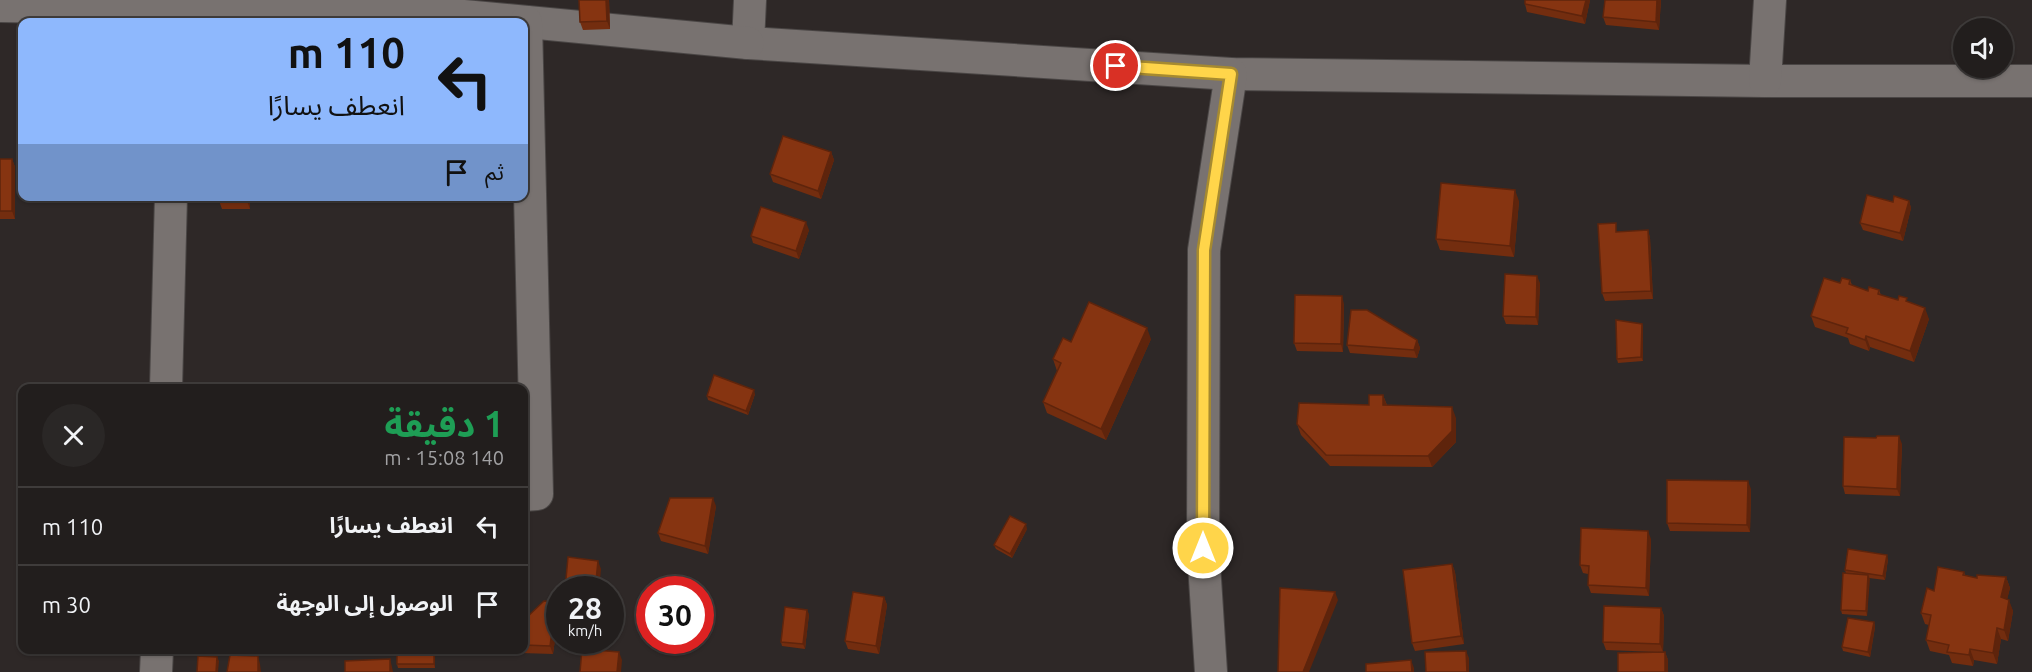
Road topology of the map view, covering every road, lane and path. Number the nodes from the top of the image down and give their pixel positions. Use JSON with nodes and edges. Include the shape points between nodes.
{"nodes":[{"id":1,"x":750,"y":0,"type":"edge"},
{"id":2,"x":1770,"y":0,"type":"edge"},
{"id":3,"x":0,"y":6,"type":"edge"},
{"id":4,"x":442,"y":7,"type":"edge"},
{"id":5,"x":177,"y":16,"type":"edge"},
{"id":6,"x":504,"y":18,"type":"edge"},
{"id":7,"x":528,"y":22,"type":"edge"},
{"id":8,"x":748,"y":43,"type":"junction"},
{"id":9,"x":1231,"y":74,"type":"junction"},
{"id":10,"x":1765,"y":81,"type":"junction"},
{"id":11,"x":2032,"y":81,"type":"edge"},
{"id":12,"x":528,"y":108,"type":"edge"},
{"id":13,"x":171,"y":201,"type":"edge"},
{"id":14,"x":166,"y":384,"type":"edge"},
{"id":15,"x":528,"y":495,"type":"edge"},
{"id":16,"x":156,"y":654,"type":"edge"},
{"id":17,"x":156,"y":672,"type":"edge"},
{"id":18,"x":1210,"y":672,"type":"edge"}],
"edges":[{"from":1,"to":8,"type":"street"},
{"from":2,"to":10,"type":"street"},
{"from":3,"to":5,"type":"street"},
{"from":4,"to":5,"type":"street"},
{"from":4,"to":6,"type":"street"},
{"from":7,"to":8,"type":"street"},
{"from":8,"to":9,"type":"street"},
{"from":9,"to":10,"type":"street"},
{"from":9,"to":18,"type":"street","via":[[1204,250],[1203,548]]},
{"from":10,"to":11,"type":"street"},
{"from":12,"to":15,"type":"street","via":[[537,494]]},
{"from":13,"to":14,"type":"street"},
{"from":16,"to":17,"type":"street"}]}
